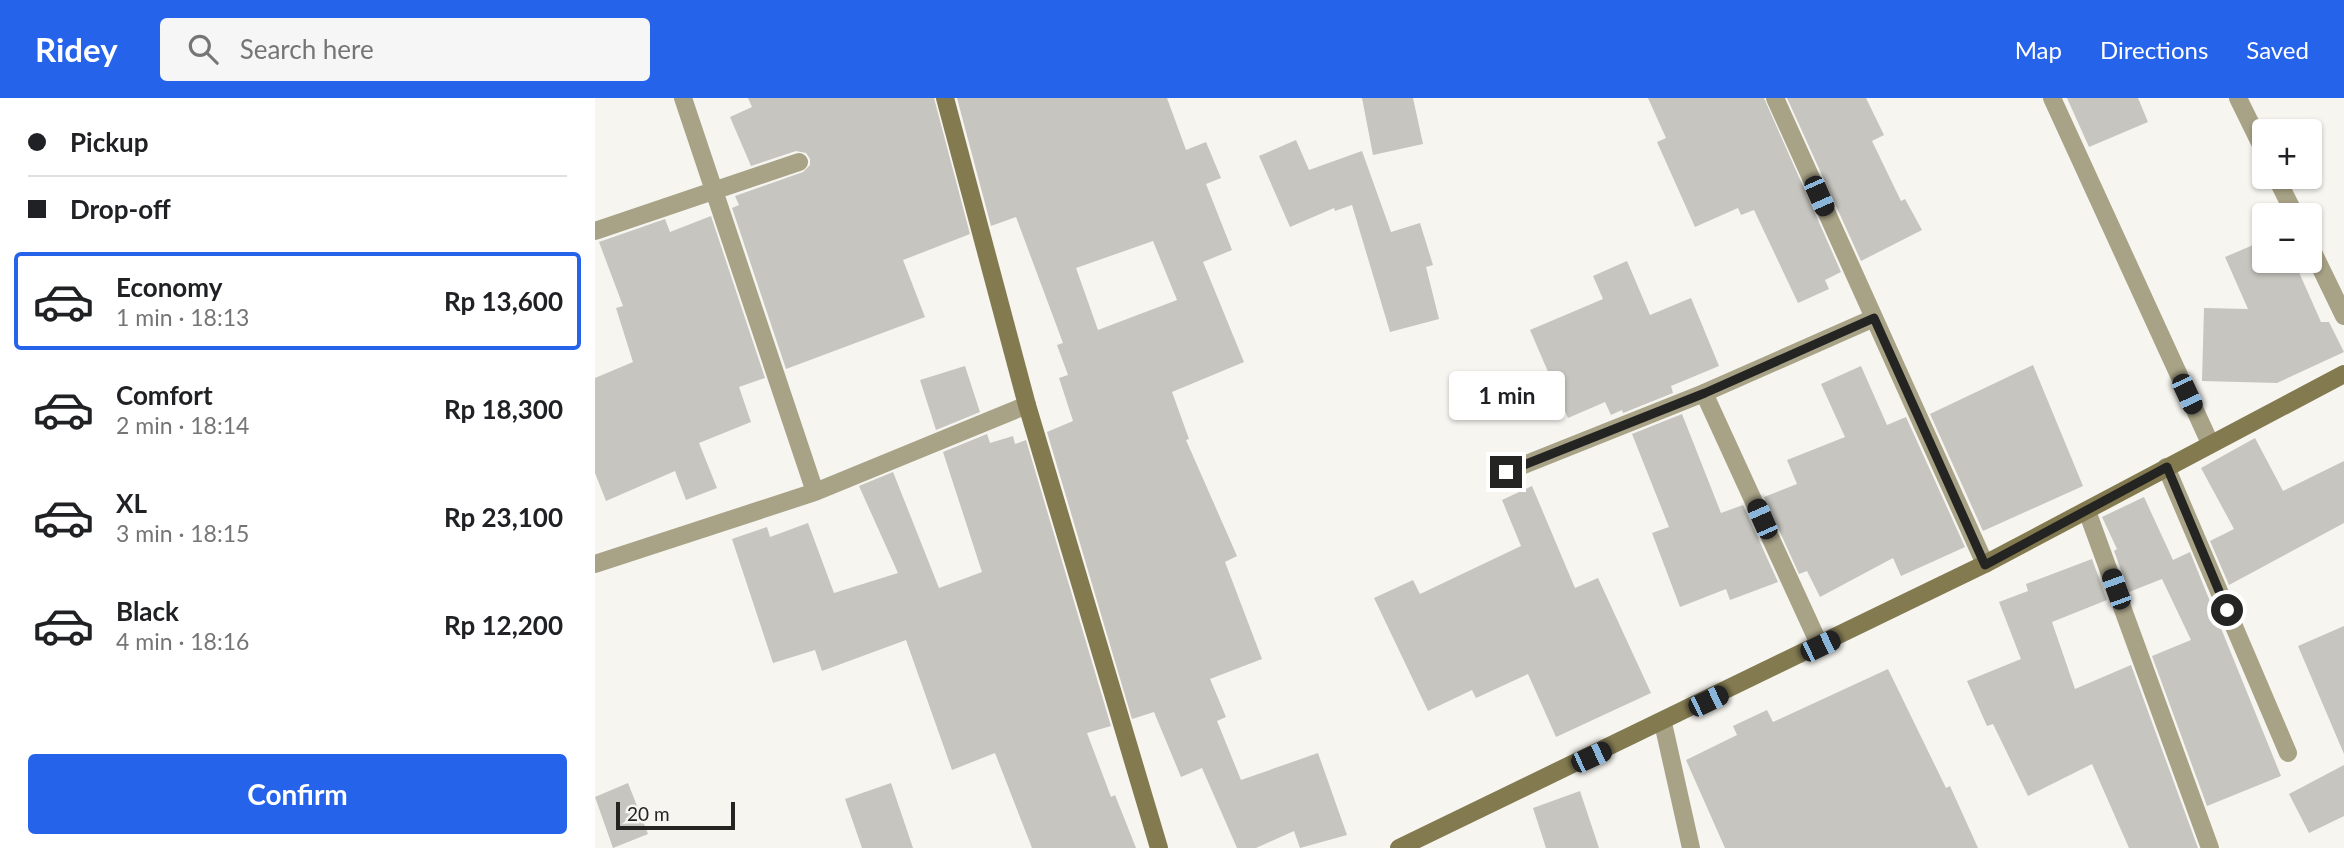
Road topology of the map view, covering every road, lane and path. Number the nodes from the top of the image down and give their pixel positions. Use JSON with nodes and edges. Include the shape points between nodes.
{"nodes":[{"id":1,"x":683,"y":98,"type":"edge"},
{"id":2,"x":945,"y":98,"type":"edge"},
{"id":3,"x":1775,"y":98,"type":"edge"},
{"id":4,"x":2052,"y":98,"type":"edge"},
{"id":5,"x":2238,"y":98,"type":"edge"},
{"id":6,"x":2252,"y":127,"type":"edge"},
{"id":7,"x":799,"y":162,"type":"dead end"},
{"id":8,"x":714,"y":192,"type":"junction"},
{"id":9,"x":595,"y":232,"type":"edge"},
{"id":10,"x":2322,"y":271,"type":"edge"},
{"id":11,"x":2344,"y":316,"type":"edge"},
{"id":12,"x":1874,"y":318,"type":"junction"},
{"id":13,"x":2344,"y":374,"type":"edge"},
{"id":14,"x":1705,"y":393,"type":"junction"},
{"id":15,"x":1027,"y":405,"type":"junction"},
{"id":16,"x":2210,"y":443,"type":"junction"},
{"id":17,"x":2167,"y":467,"type":"junction"},
{"id":18,"x":1506,"y":472,"type":"dead end"},
{"id":19,"x":815,"y":492,"type":"junction"},
{"id":20,"x":2087,"y":511,"type":"junction"},
{"id":21,"x":595,"y":564,"type":"edge"},
{"id":22,"x":1985,"y":565,"type":"junction"},
{"id":23,"x":1820,"y":646,"type":"junction"},
{"id":24,"x":1663,"y":723,"type":"junction"},
{"id":25,"x":2288,"y":753,"type":"dead end"},
{"id":26,"x":1159,"y":848,"type":"edge"},
{"id":27,"x":1399,"y":848,"type":"edge"},
{"id":28,"x":1691,"y":848,"type":"edge"},
{"id":29,"x":2210,"y":848,"type":"edge"}],
"edges":[{"from":1,"to":8,"type":"street"},
{"from":2,"to":15,"type":"street"},
{"from":3,"to":12,"type":"street"},
{"from":4,"to":16,"type":"street"},
{"from":5,"to":6,"type":"street"},
{"from":7,"to":8,"type":"street"},
{"from":8,"to":9,"type":"street"},
{"from":8,"to":19,"type":"street"},
{"from":10,"to":11,"type":"street"},
{"from":12,"to":14,"type":"street"},
{"from":12,"to":22,"type":"street"},
{"from":13,"to":16,"type":"street"},
{"from":14,"to":18,"type":"street"},
{"from":14,"to":23,"type":"street"},
{"from":15,"to":19,"type":"street"},
{"from":15,"to":26,"type":"street"},
{"from":16,"to":17,"type":"street"},
{"from":17,"to":20,"type":"street"},
{"from":17,"to":25,"type":"street"},
{"from":19,"to":21,"type":"street"},
{"from":20,"to":22,"type":"street"},
{"from":20,"to":29,"type":"street"},
{"from":22,"to":23,"type":"street"},
{"from":23,"to":24,"type":"street"},
{"from":24,"to":27,"type":"street"},
{"from":24,"to":28,"type":"street"}]}
